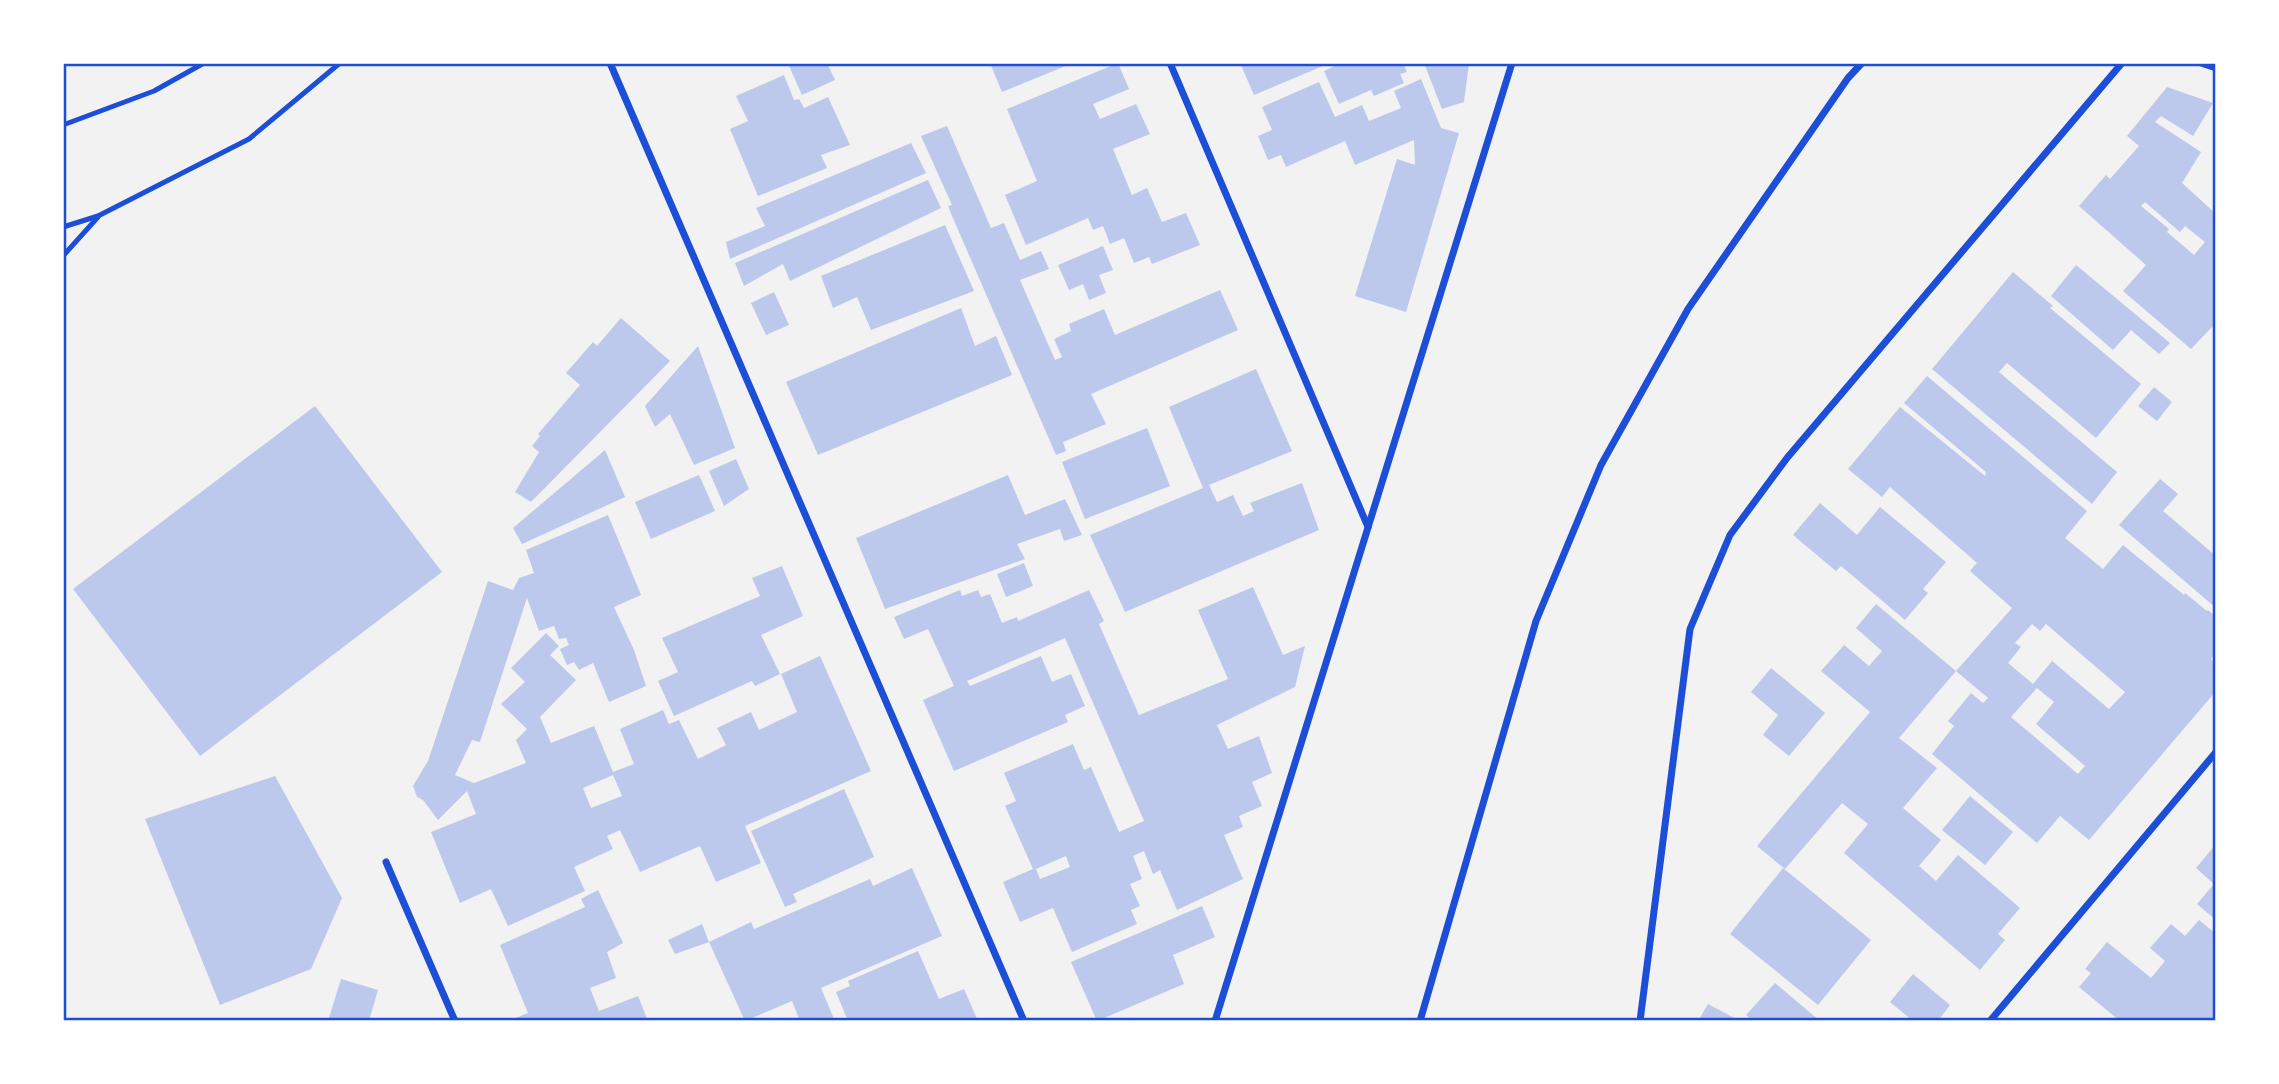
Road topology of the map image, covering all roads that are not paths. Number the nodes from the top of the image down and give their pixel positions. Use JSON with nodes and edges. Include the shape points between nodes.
{"nodes":[{"id":1,"x":204,"y":63,"type":"edge"},
{"id":2,"x":340,"y":63,"type":"edge"},
{"id":3,"x":610,"y":63,"type":"edge"},
{"id":4,"x":1170,"y":63,"type":"edge"},
{"id":5,"x":1511,"y":63,"type":"edge"},
{"id":6,"x":1862,"y":63,"type":"edge"},
{"id":7,"x":2122,"y":63,"type":"edge"},
{"id":8,"x":2201,"y":63,"type":"edge"},
{"id":9,"x":2216,"y":68,"type":"edge"},
{"id":10,"x":63,"y":125,"type":"edge"},
{"id":11,"x":98,"y":216,"type":"junction"},
{"id":12,"x":63,"y":227,"type":"edge"},
{"id":13,"x":63,"y":256,"type":"edge"},
{"id":14,"x":1368,"y":527,"type":"junction"},
{"id":15,"x":2216,"y":752,"type":"edge"},
{"id":16,"x":386,"y":862,"type":"dead end"},
{"id":17,"x":455,"y":1021,"type":"edge"},
{"id":18,"x":1024,"y":1021,"type":"edge"},
{"id":19,"x":1215,"y":1021,"type":"edge"},
{"id":20,"x":1420,"y":1021,"type":"edge"},
{"id":21,"x":1640,"y":1021,"type":"edge"},
{"id":22,"x":1990,"y":1021,"type":"edge"}],
"edges":[{"from":1,"to":10,"type":"lane","via":[[153,91]]},
{"from":2,"to":11,"type":"lane","via":[[249,139]]},
{"from":3,"to":18,"type":"street"},
{"from":4,"to":14,"type":"street"},
{"from":5,"to":14,"type":"street"},
{"from":6,"to":20,"type":"street","via":[[1688,309],[1601,465],[1536,621]]},
{"from":7,"to":21,"type":"street","via":[[1787,458],[1730,535],[1690,629]]},
{"from":8,"to":9,"type":"street"},
{"from":11,"to":12,"type":"lane"},
{"from":11,"to":13,"type":"lane"},
{"from":14,"to":19,"type":"street"},
{"from":15,"to":22,"type":"street"},
{"from":16,"to":17,"type":"street"}]}
